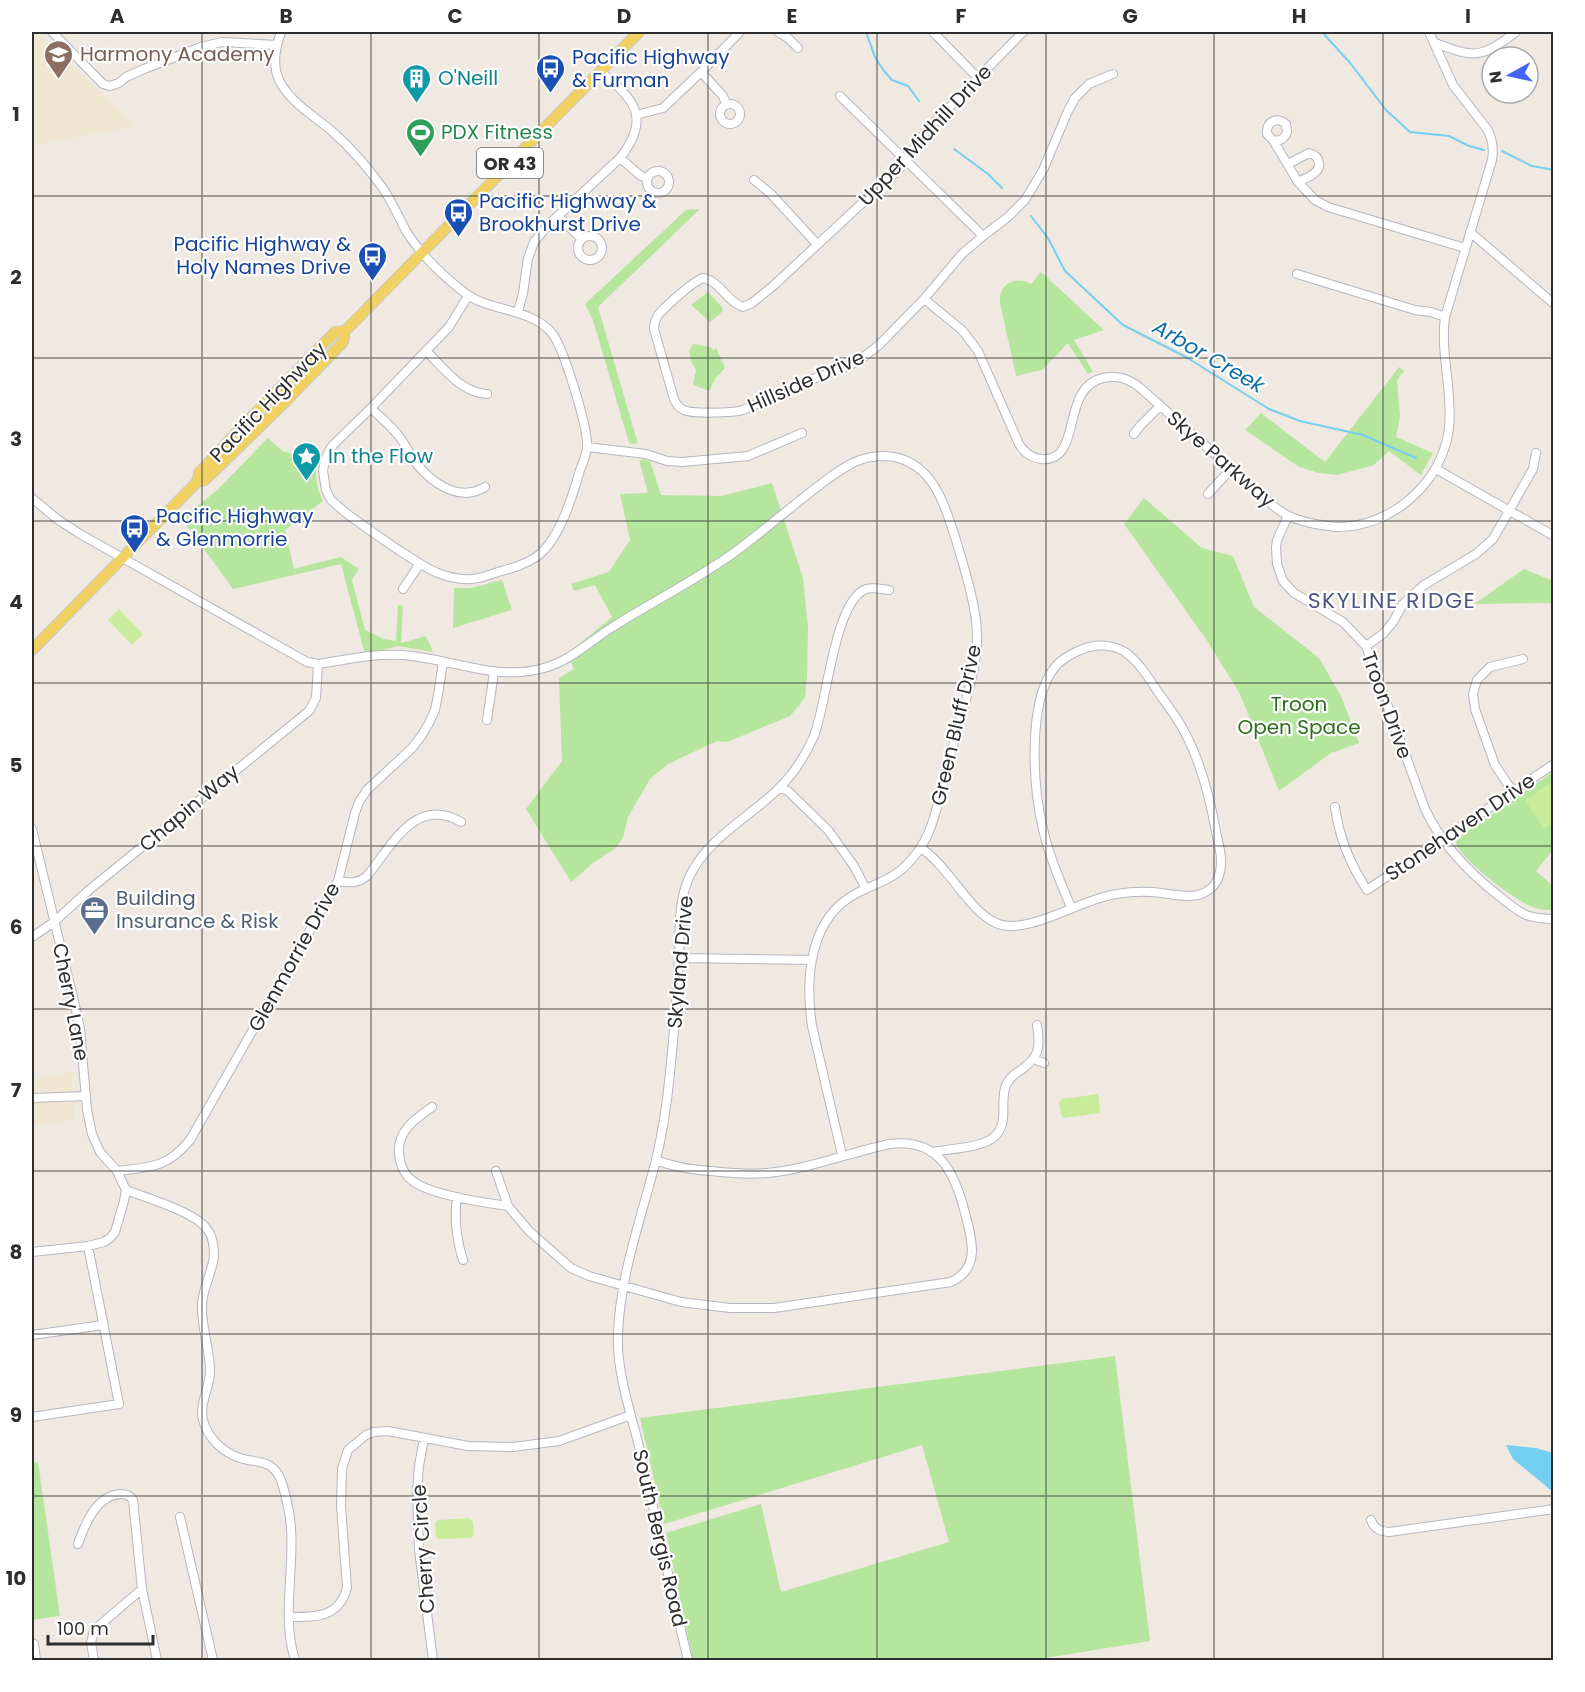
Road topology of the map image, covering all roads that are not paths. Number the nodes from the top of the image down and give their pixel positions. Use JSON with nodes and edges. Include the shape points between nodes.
{"nodes":[{"id":1,"x":52,"y":32,"type":"edge"},
{"id":2,"x":281,"y":32,"type":"edge"},
{"id":3,"x":639,"y":32,"type":"edge"},
{"id":4,"x":740,"y":32,"type":"edge"},
{"id":5,"x":778,"y":32,"type":"edge"},
{"id":6,"x":933,"y":32,"type":"edge"},
{"id":7,"x":1023,"y":32,"type":"edge"},
{"id":8,"x":1429,"y":32,"type":"edge"},
{"id":9,"x":1516,"y":32,"type":"edge"},
{"id":10,"x":1435,"y":43,"type":"junction"},
{"id":11,"x":277,"y":45,"type":"junction"},
{"id":12,"x":798,"y":48,"type":"dead end"},
{"id":13,"x":600,"y":71,"type":"junction"},
{"id":14,"x":701,"y":72,"type":"junction"},
{"id":15,"x":1113,"y":74,"type":"dead end"},
{"id":16,"x":978,"y":78,"type":"junction"},
{"id":17,"x":840,"y":96,"type":"dead end"},
{"id":18,"x":726,"y":104,"type":"dead end"},
{"id":19,"x":636,"y":115,"type":"junction"},
{"id":20,"x":1274,"y":140,"type":"dead end"},
{"id":21,"x":620,"y":158,"type":"junction"},
{"id":22,"x":906,"y":160,"type":"junction"},
{"id":23,"x":1288,"y":164,"type":"junction"},
{"id":24,"x":648,"y":178,"type":"dead end"},
{"id":25,"x":754,"y":180,"type":"dead end"},
{"id":26,"x":1298,"y":182,"type":"junction"},
{"id":27,"x":558,"y":216,"type":"junction"},
{"id":28,"x":1470,"y":232,"type":"junction"},
{"id":29,"x":982,"y":236,"type":"junction"},
{"id":30,"x":582,"y":239,"type":"dead end"},
{"id":31,"x":817,"y":244,"type":"junction"},
{"id":32,"x":1465,"y":248,"type":"junction"},
{"id":33,"x":423,"y":252,"type":"junction"},
{"id":34,"x":1297,"y":274,"type":"dead end"},
{"id":35,"x":468,"y":296,"type":"junction"},
{"id":36,"x":924,"y":299,"type":"junction"},
{"id":37,"x":1554,"y":304,"type":"edge"},
{"id":38,"x":743,"y":307,"type":"joint"},
{"id":39,"x":518,"y":312,"type":"junction"},
{"id":40,"x":1445,"y":317,"type":"junction"},
{"id":41,"x":426,"y":351,"type":"junction"},
{"id":42,"x":487,"y":394,"type":"dead end"},
{"id":43,"x":1160,"y":406,"type":"junction"},
{"id":44,"x":371,"y":408,"type":"junction"},
{"id":45,"x":802,"y":433,"type":"dead end"},
{"id":46,"x":1134,"y":434,"type":"dead end"},
{"id":47,"x":587,"y":447,"type":"junction"},
{"id":48,"x":1536,"y":453,"type":"dead end"},
{"id":49,"x":1231,"y":469,"type":"junction"},
{"id":50,"x":1436,"y":469,"type":"junction"},
{"id":51,"x":485,"y":487,"type":"dead end"},
{"id":52,"x":1208,"y":494,"type":"dead end"},
{"id":53,"x":32,"y":498,"type":"edge"},
{"id":54,"x":1510,"y":510,"type":"junction"},
{"id":55,"x":1288,"y":516,"type":"junction"},
{"id":56,"x":1554,"y":536,"type":"edge"},
{"id":57,"x":121,"y":558,"type":"junction"},
{"id":58,"x":420,"y":565,"type":"junction"},
{"id":59,"x":403,"y":590,"type":"dead end"},
{"id":60,"x":889,"y":590,"type":"dead end"},
{"id":61,"x":1366,"y":646,"type":"junction"},
{"id":62,"x":32,"y":650,"type":"edge"},
{"id":63,"x":1523,"y":659,"type":"dead end"},
{"id":64,"x":443,"y":662,"type":"junction"},
{"id":65,"x":318,"y":663,"type":"junction"},
{"id":66,"x":494,"y":672,"type":"junction"},
{"id":67,"x":487,"y":720,"type":"dead end"},
{"id":68,"x":1554,"y":764,"type":"edge"},
{"id":69,"x":780,"y":788,"type":"junction"},
{"id":70,"x":1513,"y":792,"type":"junction"},
{"id":71,"x":1335,"y":807,"type":"dead end"},
{"id":72,"x":461,"y":822,"type":"dead end"},
{"id":73,"x":32,"y":829,"type":"edge"},
{"id":74,"x":1442,"y":840,"type":"junction"},
{"id":75,"x":921,"y":848,"type":"junction"},
{"id":76,"x":338,"y":881,"type":"junction"},
{"id":77,"x":866,"y":889,"type":"junction"},
{"id":78,"x":1071,"y":907,"type":"junction"},
{"id":79,"x":1554,"y":919,"type":"edge"},
{"id":80,"x":54,"y":922,"type":"junction"},
{"id":81,"x":32,"y":937,"type":"edge"},
{"id":82,"x":679,"y":958,"type":"junction"},
{"id":83,"x":812,"y":960,"type":"junction"},
{"id":84,"x":1037,"y":1025,"type":"dead end"},
{"id":85,"x":1034,"y":1059,"type":"junction"},
{"id":86,"x":1044,"y":1063,"type":"dead end"},
{"id":87,"x":86,"y":1096,"type":"junction"},
{"id":88,"x":32,"y":1098,"type":"edge"},
{"id":89,"x":432,"y":1107,"type":"dead end"},
{"id":90,"x":931,"y":1152,"type":"junction"},
{"id":91,"x":842,"y":1155,"type":"junction"},
{"id":92,"x":656,"y":1160,"type":"junction"},
{"id":93,"x":117,"y":1170,"type":"junction"},
{"id":94,"x":496,"y":1170,"type":"dead end"},
{"id":95,"x":126,"y":1190,"type":"junction"},
{"id":96,"x":457,"y":1197,"type":"junction"},
{"id":97,"x":508,"y":1206,"type":"junction"},
{"id":98,"x":88,"y":1246,"type":"junction"},
{"id":99,"x":32,"y":1252,"type":"edge"},
{"id":100,"x":463,"y":1260,"type":"dead end"},
{"id":101,"x":624,"y":1287,"type":"junction"},
{"id":102,"x":103,"y":1325,"type":"junction"},
{"id":103,"x":32,"y":1335,"type":"edge"},
{"id":104,"x":631,"y":1415,"type":"junction"},
{"id":105,"x":32,"y":1417,"type":"edge"},
{"id":106,"x":424,"y":1438,"type":"junction"},
{"id":107,"x":1554,"y":1509,"type":"edge"},
{"id":108,"x":180,"y":1517,"type":"dead end"},
{"id":109,"x":1371,"y":1520,"type":"dead end"},
{"id":110,"x":78,"y":1544,"type":"dead end"},
{"id":111,"x":142,"y":1589,"type":"junction"},
{"id":112,"x":290,"y":1617,"type":"junction"},
{"id":113,"x":34,"y":1644,"type":"dead end"},
{"id":114,"x":36,"y":1660,"type":"edge"},
{"id":115,"x":94,"y":1660,"type":"edge"},
{"id":116,"x":158,"y":1660,"type":"edge"},
{"id":117,"x":213,"y":1660,"type":"edge"},
{"id":118,"x":295,"y":1660,"type":"edge"},
{"id":119,"x":433,"y":1660,"type":"edge"},
{"id":120,"x":688,"y":1660,"type":"edge"}],
"edges":[{"from":1,"to":11,"type":"street","via":[[103,84],[110,86],[144,69],[222,42]]},
{"from":2,"to":11,"type":"street"},
{"from":3,"to":13,"type":"main road","name":"Pacific Highway","number":"OR 43"},
{"from":4,"to":14,"type":"street"},
{"from":5,"to":12,"type":"street"},
{"from":6,"to":16,"type":"street"},
{"from":7,"to":16,"type":"street","name":"Upper Midhill Drive"},
{"from":8,"to":10,"type":"street"},
{"from":9,"to":10,"type":"street","via":[[1491,49],[1476,53]]},
{"from":10,"to":28,"type":"street","name":"Skye Parkway","via":[[1456,92],[1483,124],[1493,143],[1492,160]]},
{"from":11,"to":33,"type":"street","via":[[276,67],[283,87],[362,161]]},
{"from":13,"to":19,"type":"street","via":[[624,91]]},
{"from":13,"to":33,"type":"main road","name":"Pacific Highway","number":"OR 43"},
{"from":14,"to":18,"type":"street"},
{"from":14,"to":19,"type":"street","via":[[663,108]]},
{"from":15,"to":29,"type":"street","name":"Hillside Drive","via":[[1079,93],[1027,197]]},
{"from":16,"to":22,"type":"street","name":"Upper Midhill Drive","via":[[927,130]]},
{"from":17,"to":22,"type":"street"},
{"from":19,"to":21,"type":"street","via":[[634,134]]},
{"from":20,"to":23,"type":"street"},
{"from":21,"to":24,"type":"street"},
{"from":21,"to":27,"type":"street"},
{"from":22,"to":29,"type":"street"},
{"from":22,"to":31,"type":"street","name":"Upper Midhill Drive"},
{"from":23,"to":26,"type":"street"},
{"from":23,"to":26,"type":"street","via":[[1309,153],[1319,160],[1318,171]]},
{"from":25,"to":31,"type":"street"},
{"from":26,"to":32,"type":"street","via":[[1328,207]]},
{"from":27,"to":30,"type":"street"},
{"from":27,"to":39,"type":"street","via":[[532,247]]},
{"from":28,"to":32,"type":"street","name":"Skye Parkway"},
{"from":28,"to":37,"type":"street"},
{"from":29,"to":36,"type":"street","name":"Hillside Drive"},
{"from":31,"to":38,"type":"street","name":"Upper Midhill Drive","via":[[773,286]]},
{"from":32,"to":40,"type":"street","name":"Skye Parkway"},
{"from":33,"to":35,"type":"street"},
{"from":33,"to":57,"type":"main road","name":"Pacific Highway","number":"OR 43","via":[[345,331],[343,342],[288,398]]},
{"from":34,"to":40,"type":"street"},
{"from":35,"to":39,"type":"street"},
{"from":35,"to":41,"type":"street","via":[[449,327]]},
{"from":36,"to":38,"type":"street","name":"Hillside Drive","via":[[879,345],[848,366],[743,410],[684,411],[674,399],[654,329],[657,318],[703,278],[714,282]]},
{"from":36,"to":43,"type":"street","name":"Skye Parkway","via":[[962,330],[978,351],[1019,444],[1031,456],[1049,459],[1064,449],[1077,401],[1098,380],[1125,378]]},
{"from":39,"to":47,"type":"street","via":[[543,325],[557,340]]},
{"from":40,"to":50,"type":"street","name":"Skye Parkway","via":[[1449,428]]},
{"from":41,"to":42,"type":"street","via":[[465,388]]},
{"from":41,"to":44,"type":"street"},
{"from":43,"to":46,"type":"street"},
{"from":43,"to":49,"type":"street","name":"Skye Parkway"},
{"from":44,"to":51,"type":"street","via":[[437,482],[465,493]]},
{"from":44,"to":58,"type":"street","via":[[330,449],[323,466],[326,490],[336,506]]},
{"from":45,"to":47,"type":"street","via":[[748,456],[682,462]]},
{"from":47,"to":58,"type":"street","via":[[558,531],[540,555],[472,579],[443,576]]},
{"from":48,"to":54,"type":"street","via":[[1533,469]]},
{"from":49,"to":52,"type":"street"},
{"from":49,"to":55,"type":"street","name":"Skye Parkway"},
{"from":50,"to":54,"type":"street"},
{"from":50,"to":55,"type":"street","name":"Skye Parkway","via":[[1410,499],[1376,519],[1338,527]]},
{"from":53,"to":57,"type":"street","via":[[66,526]]},
{"from":54,"to":56,"type":"street"},
{"from":54,"to":61,"type":"street","via":[[1487,545],[1425,585],[1403,604],[1383,634]]},
{"from":55,"to":61,"type":"street","name":"Troon Drive","via":[[1276,548],[1276,564],[1283,581],[1294,593],[1343,622]]},
{"from":57,"to":62,"type":"main road","name":"Pacific Highway","number":"OR 43"},
{"from":57,"to":65,"type":"street","via":[[296,657]]},
{"from":58,"to":59,"type":"street"},
{"from":60,"to":69,"type":"street","name":"Skyland Drive","via":[[867,589],[847,608],[820,721],[802,759]]},
{"from":61,"to":74,"type":"street","name":"Troon Drive","via":[[1425,809]]},
{"from":63,"to":70,"type":"street","via":[[1490,668],[1477,680],[1473,694],[1493,759]]},
{"from":64,"to":65,"type":"street","via":[[393,655]]},
{"from":64,"to":66,"type":"street","name":"Green Bluff Drive"},
{"from":64,"to":76,"type":"street","name":"Glenmorrie Drive","via":[[435,710],[422,735],[359,802]]},
{"from":65,"to":80,"type":"street","name":"Chapin Way","via":[[316,698],[309,711]]},
{"from":66,"to":67,"type":"street"},
{"from":66,"to":75,"type":"street","name":"Green Bluff Drive","via":[[536,670],[570,657],[730,556],[852,464],[885,456],[911,463],[934,484],[944,503],[975,612],[977,636],[971,678],[934,819]]},
{"from":68,"to":70,"type":"street","name":"Stonehaven Drive"},
{"from":69,"to":77,"type":"street","via":[[788,791],[828,830]]},
{"from":69,"to":82,"type":"street","name":"Skyland Drive","via":[[722,835],[703,855],[687,881],[681,904]]},
{"from":70,"to":74,"type":"street","name":"Stonehaven Drive"},
{"from":71,"to":74,"type":"street","name":"Stonehaven Drive","via":[[1346,852],[1367,890]]},
{"from":72,"to":76,"type":"street","via":[[438,814],[418,818],[405,827],[361,881]]},
{"from":73,"to":80,"type":"street","name":"Cherry Lane"},
{"from":74,"to":79,"type":"street","name":"Troon Drive","via":[[1467,870],[1509,903],[1528,915]]},
{"from":75,"to":77,"type":"street","name":"Green Bluff Drive","via":[[896,875]]},
{"from":75,"to":78,"type":"street","via":[[932,855],[975,907],[994,923],[1010,927],[1030,924]]},
{"from":76,"to":93,"type":"street","name":"Glenmorrie Drive","via":[[190,1140],[161,1164]]},
{"from":77,"to":83,"type":"street","name":"Green Bluff Drive","via":[[835,909],[822,929]]},
{"from":78,"to":78,"type":"street","via":[[1117,894],[1202,894],[1215,884],[1221,864],[1210,802],[1184,731],[1137,664],[1123,651],[1110,646],[1084,648],[1056,665],[1044,689],[1037,720],[1036,794],[1052,860]]},
{"from":80,"to":81,"type":"street","name":"Chapin Way"},
{"from":80,"to":87,"type":"street","name":"Cherry Lane","via":[[80,1029]]},
{"from":82,"to":83,"type":"street"},
{"from":82,"to":92,"type":"street","name":"Skyland Drive","via":[[674,1037]]},
{"from":83,"to":91,"type":"street","name":"Green Bluff Drive","via":[[812,1026]]},
{"from":84,"to":85,"type":"street","via":[[1039,1046]]},
{"from":85,"to":86,"type":"street"},
{"from":85,"to":90,"type":"street","via":[[1006,1086],[1002,1126],[994,1138]]},
{"from":87,"to":88,"type":"street"},
{"from":87,"to":93,"type":"street","name":"Cherry Lane","via":[[95,1142]]},
{"from":89,"to":96,"type":"street","via":[[405,1130],[400,1160],[412,1181]]},
{"from":90,"to":91,"type":"street","via":[[896,1143]]},
{"from":90,"to":101,"type":"street","via":[[957,1182],[971,1236],[970,1262],[962,1276],[951,1282],[759,1309],[697,1305]]},
{"from":91,"to":92,"type":"street","via":[[790,1169],[750,1174],[684,1168]]},
{"from":92,"to":101,"type":"street","name":"Skyland Drive"},
{"from":93,"to":95,"type":"street","name":"Cherry Lane"},
{"from":94,"to":97,"type":"street"},
{"from":95,"to":98,"type":"street","via":[[115,1232],[104,1242]]},
{"from":95,"to":112,"type":"street","via":[[192,1216],[211,1236],[214,1257],[202,1304],[210,1371],[202,1416],[217,1445],[239,1458],[266,1463],[275,1469],[281,1481],[292,1540]]},
{"from":96,"to":97,"type":"street"},
{"from":96,"to":100,"type":"street","via":[[455,1230]]},
{"from":97,"to":101,"type":"street","via":[[529,1231],[571,1268]]},
{"from":98,"to":99,"type":"street"},
{"from":98,"to":102,"type":"street"},
{"from":101,"to":104,"type":"street","name":"Skyland Drive","via":[[618,1342]]},
{"from":102,"to":103,"type":"street"},
{"from":102,"to":105,"type":"street","via":[[119,1404]]},
{"from":104,"to":106,"type":"street","via":[[558,1441],[521,1447],[483,1448]]},
{"from":104,"to":120,"type":"street","name":"South Bergis Road"},
{"from":106,"to":112,"type":"street","via":[[374,1432],[348,1450],[342,1487],[345,1594],[337,1607],[324,1614]]},
{"from":106,"to":119,"type":"street","name":"Cherry Circle","via":[[417,1492]]},
{"from":107,"to":109,"type":"street","via":[[1389,1532],[1376,1528]]},
{"from":108,"to":117,"type":"street"},
{"from":110,"to":111,"type":"street","via":[[100,1503],[116,1495],[130,1496]]},
{"from":111,"to":115,"type":"street","via":[[94,1630]]},
{"from":111,"to":116,"type":"street"},
{"from":112,"to":118,"type":"street"},
{"from":113,"to":114,"type":"street"}]}
